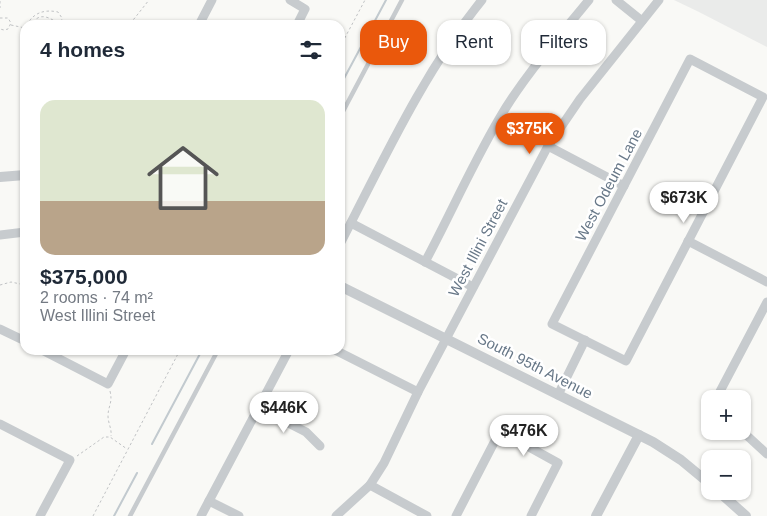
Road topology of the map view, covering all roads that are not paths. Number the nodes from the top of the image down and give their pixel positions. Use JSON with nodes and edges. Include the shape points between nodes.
{"nodes":[{"id":1,"x":212,"y":0,"type":"edge"},
{"id":2,"x":290,"y":0,"type":"edge"},
{"id":3,"x":402,"y":0,"type":"edge"},
{"id":4,"x":482,"y":0,"type":"edge"},
{"id":5,"x":589,"y":0,"type":"edge"},
{"id":6,"x":616,"y":0,"type":"edge"},
{"id":7,"x":659,"y":0,"type":"edge"},
{"id":8,"x":202,"y":20,"type":"edge"},
{"id":9,"x":300,"y":20,"type":"edge"},
{"id":10,"x":642,"y":21,"type":"junction"},
{"id":11,"x":345,"y":108,"type":"edge"},
{"id":12,"x":548,"y":146,"type":"junction"},
{"id":13,"x":20,"y":175,"type":"edge"},
{"id":14,"x":0,"y":176,"type":"edge"},
{"id":15,"x":624,"y":186,"type":"junction"},
{"id":16,"x":350,"y":224,"type":"junction"},
{"id":17,"x":20,"y":233,"type":"edge"},
{"id":18,"x":345,"y":234,"type":"edge"},
{"id":19,"x":0,"y":235,"type":"edge"},
{"id":20,"x":688,"y":241,"type":"junction"},
{"id":21,"x":425,"y":262,"type":"junction"},
{"id":22,"x":767,"y":282,"type":"edge"},
{"id":23,"x":473,"y":287,"type":"junction"},
{"id":24,"x":345,"y":288,"type":"edge"},
{"id":25,"x":767,"y":302,"type":"edge"},
{"id":26,"x":0,"y":329,"type":"edge"},
{"id":27,"x":20,"y":339,"type":"edge"},
{"id":28,"x":446,"y":339,"type":"junction"},
{"id":29,"x":585,"y":340,"type":"junction"},
{"id":30,"x":52,"y":355,"type":"edge"},
{"id":31,"x":123,"y":355,"type":"edge"},
{"id":32,"x":215,"y":355,"type":"edge"},
{"id":33,"x":287,"y":355,"type":"edge"},
{"id":34,"x":344,"y":355,"type":"edge"},
{"id":35,"x":721,"y":390,"type":"edge"},
{"id":36,"x":418,"y":392,"type":"junction"},
{"id":37,"x":558,"y":395,"type":"junction"},
{"id":38,"x":259,"y":408,"type":"junction"},
{"id":39,"x":0,"y":424,"type":"edge"},
{"id":40,"x":639,"y":435,"type":"junction"},
{"id":41,"x":751,"y":439,"type":"edge"},
{"id":42,"x":320,"y":446,"type":"dead end"},
{"id":43,"x":767,"y":454,"type":"edge"},
{"id":44,"x":701,"y":477,"type":"edge"},
{"id":45,"x":370,"y":485,"type":"junction"},
{"id":46,"x":728,"y":500,"type":"edge"},
{"id":47,"x":209,"y":501,"type":"junction"},
{"id":48,"x":40,"y":516,"type":"edge"},
{"id":49,"x":130,"y":516,"type":"edge"},
{"id":50,"x":201,"y":516,"type":"edge"},
{"id":51,"x":239,"y":516,"type":"edge"},
{"id":52,"x":336,"y":516,"type":"edge"},
{"id":53,"x":427,"y":516,"type":"edge"},
{"id":54,"x":456,"y":516,"type":"edge"},
{"id":55,"x":531,"y":516,"type":"edge"},
{"id":56,"x":596,"y":516,"type":"edge"},
{"id":57,"x":746,"y":516,"type":"edge"}],
"edges":[{"from":1,"to":8,"type":"street"},
{"from":2,"to":9,"type":"street","via":[[306,8]]},
{"from":3,"to":11,"type":"lane"},
{"from":4,"to":16,"type":"street","via":[[429,76]]},
{"from":5,"to":21,"type":"street","via":[[499,120]]},
{"from":6,"to":10,"type":"street"},
{"from":7,"to":10,"type":"street","name":"West Illini Street"},
{"from":10,"to":12,"type":"street","name":"West Illini Street","via":[[580,99]]},
{"from":12,"to":15,"type":"street"},
{"from":12,"to":23,"type":"street","name":"West Illini Street"},
{"from":13,"to":14,"type":"street"},
{"from":15,"to":20,"type":"street","name":"West Odeum Lane","via":[[690,59],[763,97]]},
{"from":15,"to":29,"type":"street","name":"West Odeum Lane","via":[[552,324]]},
{"from":16,"to":18,"type":"street"},
{"from":16,"to":21,"type":"street"},
{"from":17,"to":19,"type":"street"},
{"from":20,"to":22,"type":"street"},
{"from":20,"to":29,"type":"street","via":[[626,361]]},
{"from":21,"to":23,"type":"street"},
{"from":23,"to":28,"type":"street","name":"West Illini Street"},
{"from":24,"to":28,"type":"street","name":"South 95th Avenue"},
{"from":25,"to":35,"type":"street"},
{"from":26,"to":27,"type":"street"},
{"from":28,"to":36,"type":"street","name":"West Illini Street"},
{"from":28,"to":37,"type":"street","name":"South 95th Avenue"},
{"from":29,"to":37,"type":"street"},
{"from":30,"to":31,"type":"street","via":[[108,384]]},
{"from":32,"to":49,"type":"lane"},
{"from":33,"to":38,"type":"street"},
{"from":34,"to":36,"type":"street"},
{"from":36,"to":45,"type":"street","name":"West Illini Street","via":[[384,464]]},
{"from":37,"to":40,"type":"street","name":"South 95th Avenue"},
{"from":38,"to":42,"type":"street","via":[[306,432]]},
{"from":38,"to":47,"type":"street"},
{"from":39,"to":48,"type":"street","via":[[70,460]]},
{"from":40,"to":44,"type":"street","name":"South 95th Avenue","via":[[669,452]]},
{"from":40,"to":56,"type":"street"},
{"from":41,"to":43,"type":"street"},
{"from":45,"to":52,"type":"street","name":"West Illini Street"},
{"from":45,"to":53,"type":"street"},
{"from":46,"to":57,"type":"street"},
{"from":47,"to":50,"type":"street"},
{"from":47,"to":51,"type":"street"},
{"from":54,"to":55,"type":"street","via":[[500,431],[558,463]]}]}
